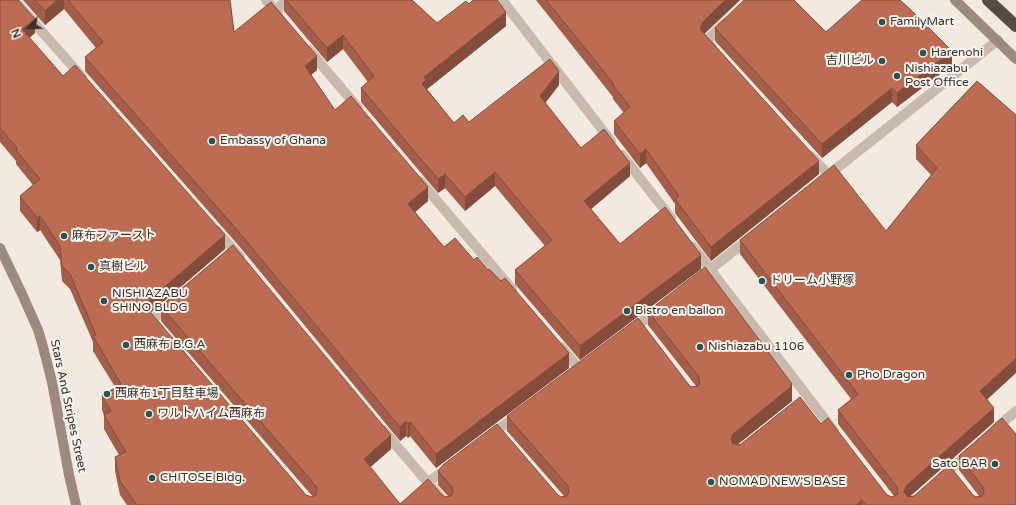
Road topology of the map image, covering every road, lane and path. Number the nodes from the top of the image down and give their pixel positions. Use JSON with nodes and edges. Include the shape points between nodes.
{"nodes":[{"id":1,"x":14,"y":0,"type":"edge"},
{"id":2,"x":266,"y":0,"type":"edge"},
{"id":3,"x":287,"y":0,"type":"edge"},
{"id":4,"x":502,"y":0,"type":"edge"},
{"id":5,"x":956,"y":0,"type":"edge"},
{"id":6,"x":988,"y":0,"type":"edge"},
{"id":7,"x":275,"y":11,"type":"junction"},
{"id":8,"x":733,"y":15,"type":"edge"},
{"id":9,"x":286,"y":23,"type":"edge"},
{"id":10,"x":1016,"y":26,"type":"edge"},
{"id":11,"x":998,"y":40,"type":"junction"},
{"id":12,"x":301,"y":41,"type":"edge"},
{"id":13,"x":716,"y":53,"type":"edge"},
{"id":14,"x":1016,"y":56,"type":"edge"},
{"id":15,"x":1016,"y":59,"type":"edge"},
{"id":16,"x":88,"y":83,"type":"edge"},
{"id":17,"x":363,"y":114,"type":"edge"},
{"id":18,"x":802,"y":146,"type":"edge"},
{"id":19,"x":414,"y":174,"type":"edge"},
{"id":20,"x":208,"y":220,"type":"edge"},
{"id":21,"x":676,"y":226,"type":"edge"},
{"id":22,"x":760,"y":230,"type":"edge"},
{"id":23,"x":686,"y":238,"type":"edge"},
{"id":24,"x":0,"y":248,"type":"edge"},
{"id":25,"x":244,"y":262,"type":"edge"},
{"id":26,"x":710,"y":270,"type":"junction"},
{"id":27,"x":692,"y":283,"type":"edge"},
{"id":28,"x":181,"y":295,"type":"edge"},
{"id":29,"x":517,"y":296,"type":"edge"},
{"id":30,"x":669,"y":301,"type":"edge"},
{"id":31,"x":621,"y":337,"type":"edge"},
{"id":32,"x":167,"y":338,"type":"edge"},
{"id":33,"x":553,"y":338,"type":"edge"},
{"id":34,"x":579,"y":369,"type":"edge"},
{"id":35,"x":523,"y":411,"type":"edge"},
{"id":36,"x":1016,"y":411,"type":"edge"},
{"id":37,"x":376,"y":422,"type":"edge"},
{"id":38,"x":988,"y":436,"type":"edge"},
{"id":39,"x":840,"y":438,"type":"edge"},
{"id":40,"x":480,"y":443,"type":"edge"},
{"id":41,"x":977,"y":445,"type":"edge"},
{"id":42,"x":457,"y":461,"type":"edge"},
{"id":43,"x":424,"y":485,"type":"junction"},
{"id":44,"x":933,"y":485,"type":"edge"},
{"id":45,"x":76,"y":505,"type":"edge"},
{"id":46,"x":447,"y":505,"type":"edge"}],
"edges":[{"from":1,"to":16,"type":"street"},
{"from":2,"to":7,"type":"street"},
{"from":3,"to":7,"type":"street"},
{"from":4,"to":21,"type":"street"},
{"from":5,"to":11,"type":"street"},
{"from":6,"to":10,"type":"highway"},
{"from":7,"to":9,"type":"street"},
{"from":8,"to":13,"type":"street","via":[[706,41]]},
{"from":11,"to":14,"type":"street"},
{"from":11,"to":15,"type":"street"},
{"from":11,"to":18,"type":"street","via":[[825,178]]},
{"from":12,"to":17,"type":"street"},
{"from":19,"to":29,"type":"street"},
{"from":20,"to":25,"type":"street","via":[[231,252]]},
{"from":22,"to":26,"type":"street"},
{"from":23,"to":26,"type":"street"},
{"from":24,"to":45,"type":"street","name":"Stars And Stripes Street","via":[[42,343]]},
{"from":26,"to":27,"type":"street"},
{"from":26,"to":39,"type":"street","via":[[805,398]]},
{"from":28,"to":32,"type":"street","via":[[152,320]]},
{"from":30,"to":31,"type":"street","via":[[641,327]]},
{"from":33,"to":34,"type":"street"},
{"from":35,"to":40,"type":"street","via":[[500,433]]},
{"from":36,"to":38,"type":"street"},
{"from":37,"to":43,"type":"street"},
{"from":41,"to":44,"type":"street","via":[[952,473]]},
{"from":42,"to":43,"type":"street"},
{"from":43,"to":46,"type":"street"}]}
